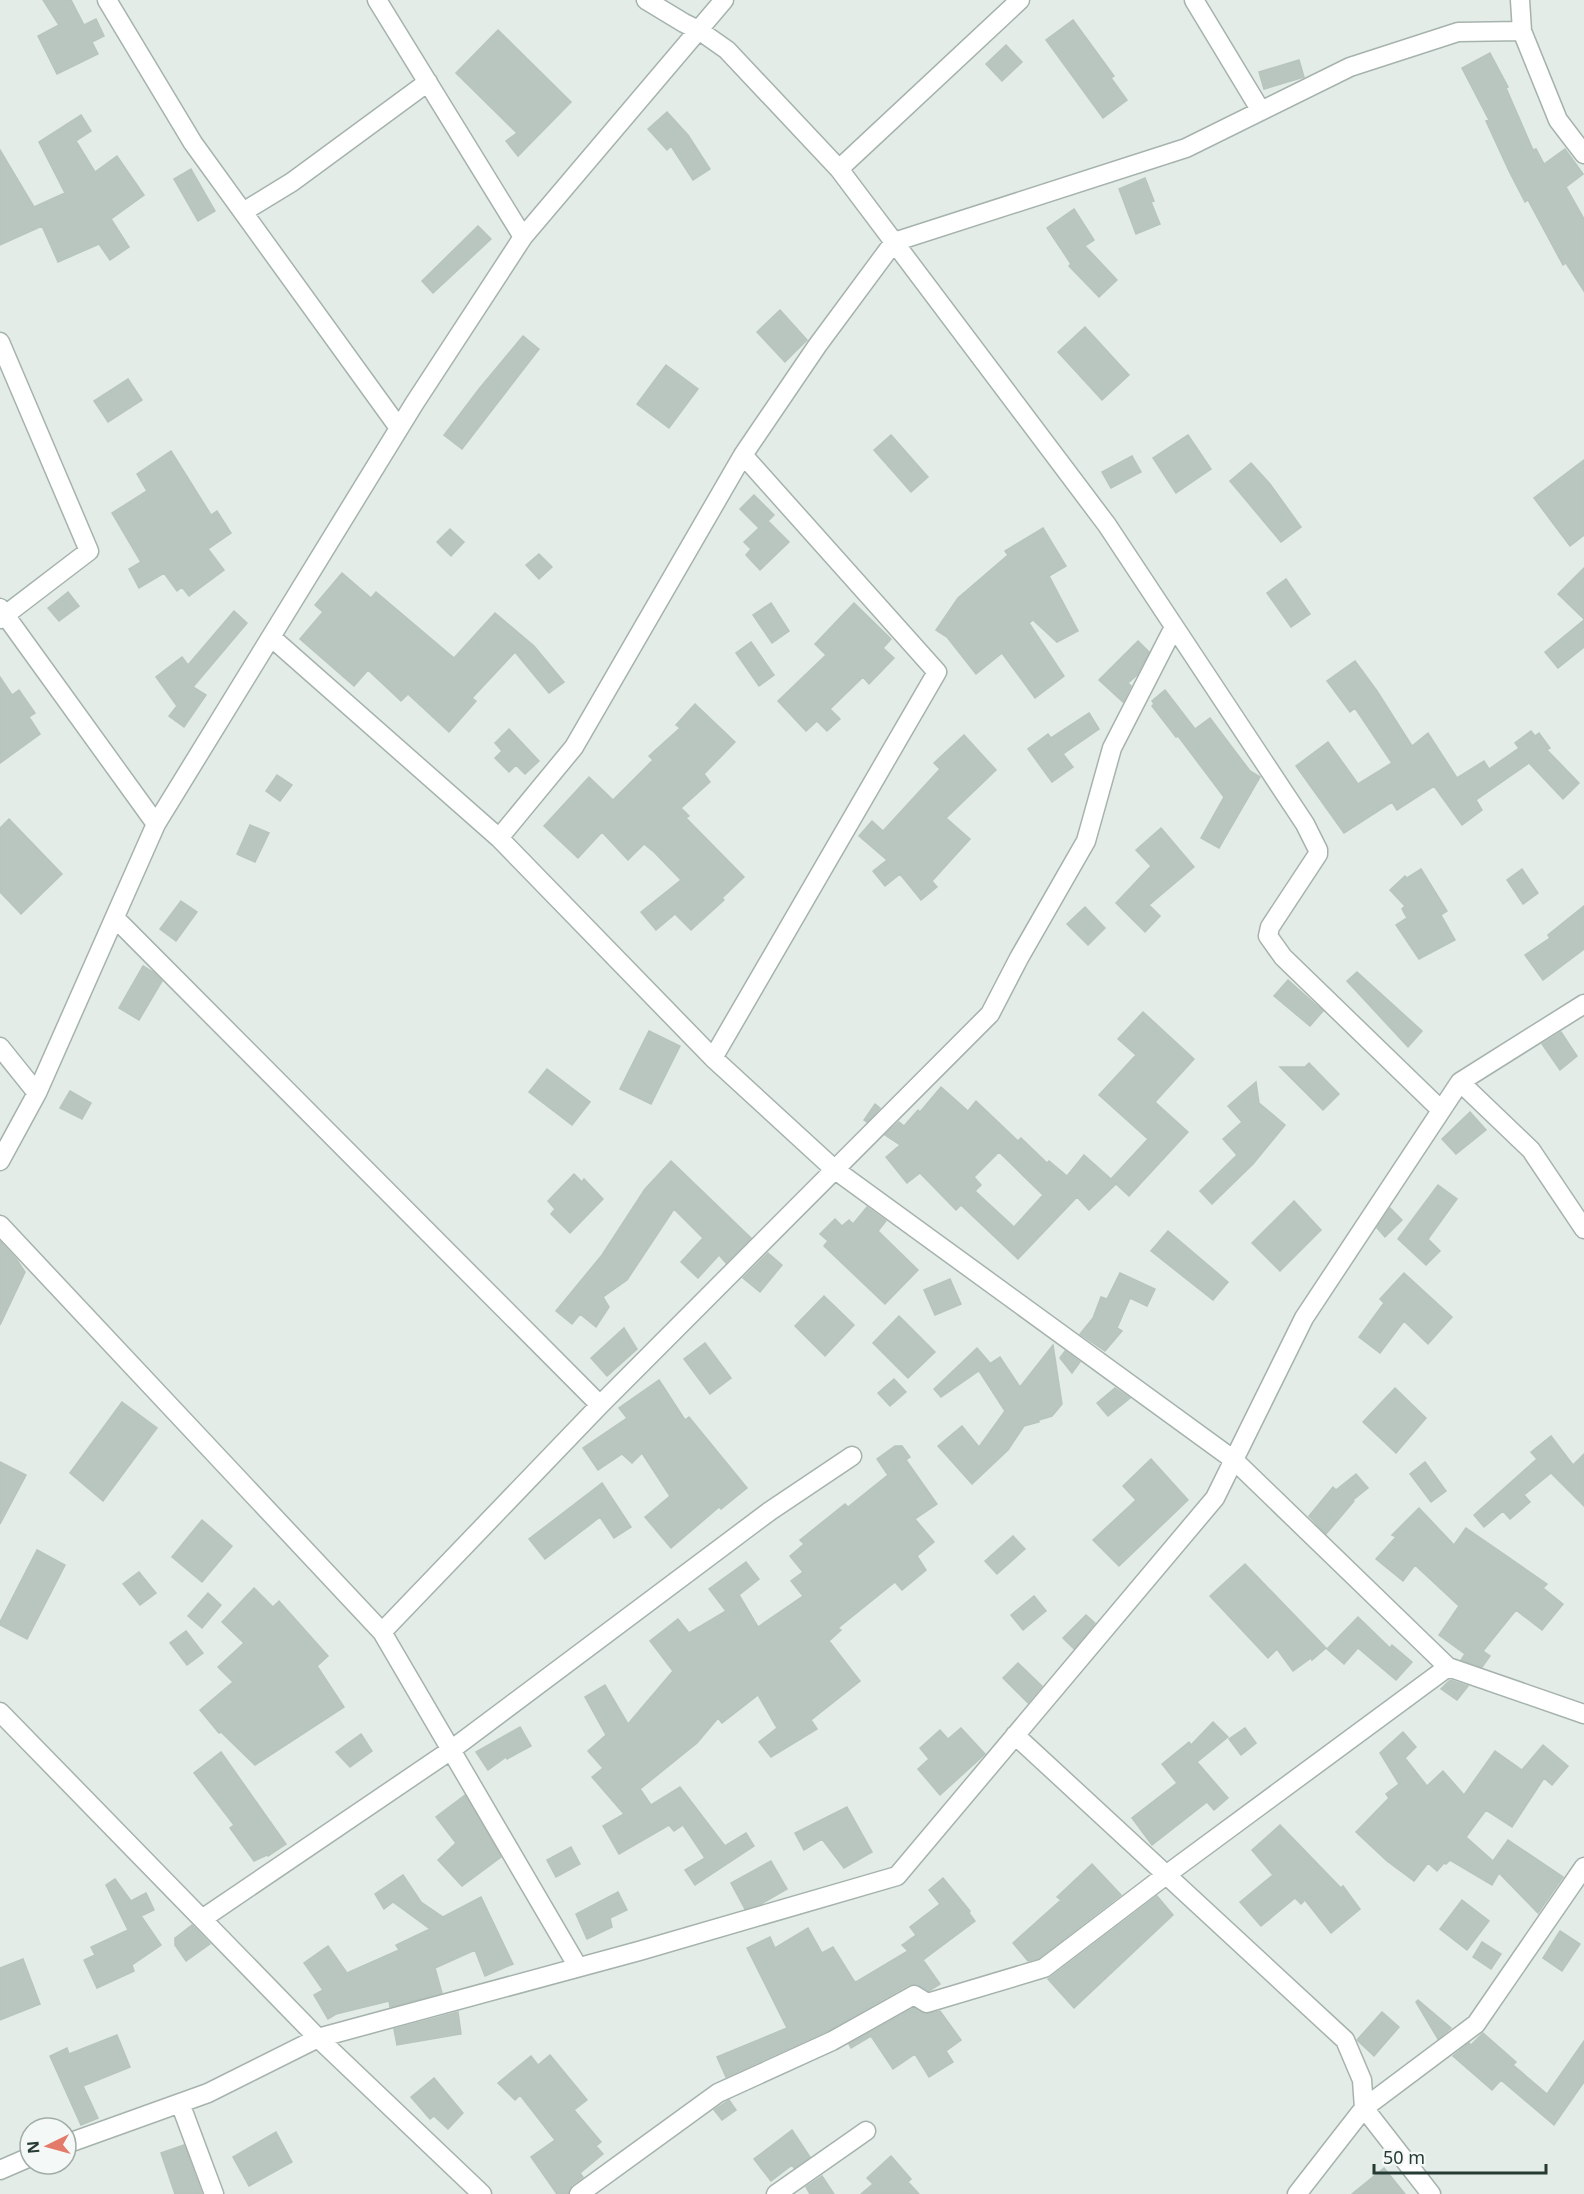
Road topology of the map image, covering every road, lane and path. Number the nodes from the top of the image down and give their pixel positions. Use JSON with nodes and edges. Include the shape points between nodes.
{"nodes":[{"id":1,"x":107,"y":0,"type":"edge"},
{"id":2,"x":646,"y":0,"type":"edge"},
{"id":3,"x":724,"y":0,"type":"edge"},
{"id":4,"x":1020,"y":0,"type":"edge"},
{"id":5,"x":1194,"y":0,"type":"edge"},
{"id":6,"x":1520,"y":0,"type":"edge"},
{"id":7,"x":379,"y":1,"type":"edge"},
{"id":8,"x":700,"y":31,"type":"junction"},
{"id":9,"x":1522,"y":31,"type":"junction"},
{"id":10,"x":428,"y":82,"type":"junction"},
{"id":11,"x":1261,"y":111,"type":"junction"},
{"id":12,"x":1584,"y":154,"type":"edge"},
{"id":13,"x":838,"y":169,"type":"junction"},
{"id":14,"x":243,"y":212,"type":"junction"},
{"id":15,"x":523,"y":237,"type":"junction"},
{"id":16,"x":894,"y":242,"type":"junction"},
{"id":17,"x":0,"y":342,"type":"edge"},
{"id":18,"x":399,"y":428,"type":"junction"},
{"id":19,"x":743,"y":455,"type":"junction"},
{"id":20,"x":2,"y":613,"type":"edge"},
{"id":21,"x":1174,"y":627,"type":"junction"},
{"id":22,"x":271,"y":637,"type":"junction"},
{"id":23,"x":156,"y":824,"type":"junction"},
{"id":24,"x":499,"y":837,"type":"junction"},
{"id":25,"x":115,"y":918,"type":"junction"},
{"id":26,"x":1584,"y":1004,"type":"edge"},
{"id":27,"x":0,"y":1047,"type":"edge"},
{"id":28,"x":713,"y":1058,"type":"junction"},
{"id":29,"x":1460,"y":1082,"type":"junction"},
{"id":30,"x":37,"y":1093,"type":"junction"},
{"id":31,"x":1441,"y":1110,"type":"junction"},
{"id":32,"x":0,"y":1161,"type":"edge"},
{"id":33,"x":834,"y":1169,"type":"junction"},
{"id":34,"x":0,"y":1225,"type":"edge"},
{"id":35,"x":1584,"y":1229,"type":"edge"},
{"id":36,"x":600,"y":1405,"type":"junction"},
{"id":37,"x":852,"y":1456,"type":"dead end"},
{"id":38,"x":1234,"y":1460,"type":"junction"},
{"id":39,"x":382,"y":1632,"type":"junction"},
{"id":40,"x":1448,"y":1667,"type":"junction"},
{"id":41,"x":0,"y":1712,"type":"edge"},
{"id":42,"x":1584,"y":1714,"type":"edge"},
{"id":43,"x":1015,"y":1735,"type":"junction"},
{"id":44,"x":451,"y":1750,"type":"junction"},
{"id":45,"x":1584,"y":1867,"type":"edge"},
{"id":46,"x":1166,"y":1875,"type":"junction"},
{"id":47,"x":202,"y":1919,"type":"junction"},
{"id":48,"x":578,"y":1967,"type":"junction"},
{"id":49,"x":318,"y":2038,"type":"junction"},
{"id":50,"x":180,"y":2103,"type":"junction"},
{"id":51,"x":1364,"y":2108,"type":"junction"},
{"id":52,"x":866,"y":2131,"type":"dead end"},
{"id":53,"x":78,"y":2140,"type":"edge"},
{"id":54,"x":18,"y":2162,"type":"edge"},
{"id":55,"x":0,"y":2170,"type":"edge"},
{"id":56,"x":214,"y":2194,"type":"edge"},
{"id":57,"x":482,"y":2194,"type":"edge"},
{"id":58,"x":579,"y":2194,"type":"edge"},
{"id":59,"x":776,"y":2194,"type":"edge"},
{"id":60,"x":1297,"y":2194,"type":"edge"},
{"id":61,"x":1431,"y":2194,"type":"edge"}],
"edges":[{"from":1,"to":14,"type":"street","via":[[193,143]]},
{"from":2,"to":8,"type":"street"},
{"from":3,"to":8,"type":"street"},
{"from":4,"to":13,"type":"street"},
{"from":5,"to":11,"type":"street"},
{"from":6,"to":9,"type":"street"},
{"from":7,"to":10,"type":"street"},
{"from":8,"to":13,"type":"street","via":[[727,50]]},
{"from":8,"to":15,"type":"street"},
{"from":9,"to":11,"type":"street","via":[[1458,32],[1350,67]]},
{"from":9,"to":12,"type":"street","via":[[1558,120]]},
{"from":10,"to":14,"type":"street","via":[[292,182]]},
{"from":10,"to":15,"type":"street"},
{"from":11,"to":16,"type":"street","via":[[1186,148]]},
{"from":13,"to":16,"type":"street"},
{"from":14,"to":18,"type":"street"},
{"from":15,"to":18,"type":"street"},
{"from":16,"to":19,"type":"street"},
{"from":16,"to":21,"type":"street","via":[[1107,525]]},
{"from":17,"to":20,"type":"street","via":[[89,551]]},
{"from":18,"to":22,"type":"street"},
{"from":19,"to":24,"type":"street","via":[[574,747]]},
{"from":19,"to":28,"type":"street","via":[[937,672]]},
{"from":20,"to":23,"type":"street"},
{"from":21,"to":31,"type":"street","via":[[1305,824],[1318,850],[1268,936],[1282,957]]},
{"from":21,"to":33,"type":"street","via":[[1112,748],[1086,841],[990,1014]]},
{"from":22,"to":23,"type":"street"},
{"from":22,"to":24,"type":"street"},
{"from":23,"to":25,"type":"street"},
{"from":24,"to":28,"type":"street"},
{"from":25,"to":30,"type":"street"},
{"from":25,"to":36,"type":"street"},
{"from":26,"to":29,"type":"street"},
{"from":27,"to":30,"type":"street"},
{"from":28,"to":33,"type":"street"},
{"from":29,"to":31,"type":"street"},
{"from":29,"to":35,"type":"street","via":[[1531,1150]]},
{"from":30,"to":32,"type":"street"},
{"from":31,"to":38,"type":"street","via":[[1304,1318]]},
{"from":33,"to":36,"type":"street"},
{"from":33,"to":38,"type":"street"},
{"from":34,"to":39,"type":"street"},
{"from":36,"to":39,"type":"street"},
{"from":37,"to":44,"type":"street","via":[[770,1511]]},
{"from":38,"to":40,"type":"street"},
{"from":38,"to":43,"type":"street","via":[[1215,1498]]},
{"from":39,"to":44,"type":"street"},
{"from":40,"to":42,"type":"street"},
{"from":40,"to":46,"type":"street"},
{"from":41,"to":47,"type":"street"},
{"from":43,"to":46,"type":"street"},
{"from":43,"to":48,"type":"street","via":[[897,1876]]},
{"from":44,"to":47,"type":"street"},
{"from":44,"to":48,"type":"street"},
{"from":45,"to":51,"type":"street","via":[[1476,2024]]},
{"from":46,"to":51,"type":"street","via":[[1345,2040],[1362,2080]]},
{"from":46,"to":58,"type":"street","via":[[1044,1968],[927,2004],[914,1995],[832,2041],[718,2093]]},
{"from":47,"to":49,"type":"street"},
{"from":48,"to":49,"type":"street"},
{"from":49,"to":50,"type":"street"},
{"from":49,"to":57,"type":"street"},
{"from":50,"to":53,"type":"street"},
{"from":50,"to":56,"type":"street"},
{"from":51,"to":60,"type":"street"},
{"from":51,"to":61,"type":"street"},
{"from":52,"to":59,"type":"street"},
{"from":54,"to":55,"type":"street"}]}
